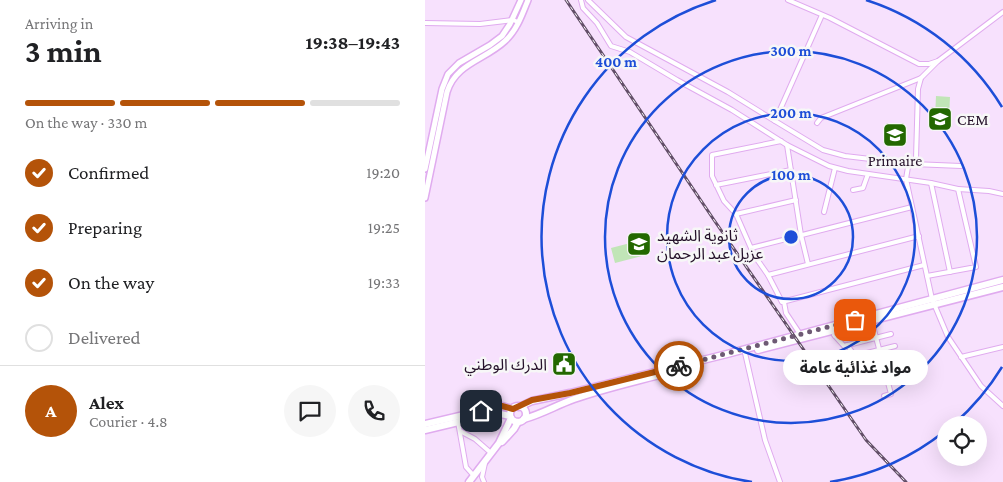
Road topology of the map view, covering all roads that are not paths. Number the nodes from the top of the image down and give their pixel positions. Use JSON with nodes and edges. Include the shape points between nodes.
{"nodes":[{"id":1,"x":521,"y":0,"type":"edge"},
{"id":2,"x":528,"y":0,"type":"edge"},
{"id":3,"x":581,"y":0,"type":"edge"},
{"id":4,"x":588,"y":0,"type":"edge"},
{"id":5,"x":788,"y":0,"type":"edge"},
{"id":6,"x":1003,"y":12,"type":"edge"},
{"id":7,"x":821,"y":15,"type":"junction"},
{"id":8,"x":516,"y":21,"type":"junction"},
{"id":9,"x":425,"y":23,"type":"edge"},
{"id":10,"x":938,"y":61,"type":"junction"},
{"id":11,"x":921,"y":78,"type":"junction"},
{"id":12,"x":775,"y":121,"type":"junction"},
{"id":13,"x":817,"y":123,"type":"dead end"},
{"id":14,"x":781,"y":141,"type":"junction"},
{"id":15,"x":787,"y":145,"type":"junction"},
{"id":16,"x":913,"y":164,"type":"junction"},
{"id":17,"x":961,"y":166,"type":"dead end"},
{"id":18,"x":835,"y":168,"type":"junction"},
{"id":19,"x":425,"y":169,"type":"edge"},
{"id":20,"x":791,"y":170,"type":"junction"},
{"id":21,"x":868,"y":174,"type":"junction"},
{"id":22,"x":906,"y":178,"type":"junction"},
{"id":23,"x":931,"y":183,"type":"junction"},
{"id":24,"x":716,"y":185,"type":"junction"},
{"id":25,"x":958,"y":189,"type":"junction"},
{"id":26,"x":853,"y":190,"type":"dead end"},
{"id":27,"x":1003,"y":194,"type":"edge"},
{"id":28,"x":425,"y":198,"type":"edge"},
{"id":29,"x":796,"y":200,"type":"junction"},
{"id":30,"x":912,"y":207,"type":"junction"},
{"id":31,"x":824,"y":212,"type":"dead end"},
{"id":32,"x":736,"y":214,"type":"junction"},
{"id":33,"x":801,"y":235,"type":"junction"},
{"id":34,"x":919,"y":236,"type":"junction"},
{"id":35,"x":751,"y":248,"type":"junction"},
{"id":36,"x":808,"y":264,"type":"junction"},
{"id":37,"x":924,"y":265,"type":"junction"},
{"id":38,"x":951,"y":272,"type":"junction"},
{"id":39,"x":768,"y":275,"type":"junction"},
{"id":40,"x":927,"y":276,"type":"junction"},
{"id":41,"x":1003,"y":280,"type":"edge"},
{"id":42,"x":1003,"y":286,"type":"edge"},
{"id":43,"x":784,"y":302,"type":"junction"},
{"id":44,"x":933,"y":302,"type":"junction"},
{"id":45,"x":800,"y":334,"type":"junction"},
{"id":46,"x":833,"y":334,"type":"junction"},
{"id":47,"x":891,"y":334,"type":"dead end"},
{"id":48,"x":876,"y":338,"type":"junction"},
{"id":49,"x":847,"y":345,"type":"junction"},
{"id":50,"x":895,"y":346,"type":"dead end"},
{"id":51,"x":1003,"y":347,"type":"edge"},
{"id":52,"x":879,"y":350,"type":"junction"},
{"id":53,"x":745,"y":353,"type":"junction"},
{"id":54,"x":961,"y":357,"type":"junction"},
{"id":55,"x":884,"y":396,"type":"dead end"},
{"id":56,"x":1003,"y":406,"type":"edge"},
{"id":57,"x":516,"y":415,"type":"junction"},
{"id":58,"x":457,"y":420,"type":"junction"},
{"id":59,"x":425,"y":424,"type":"edge"},
{"id":60,"x":425,"y":430,"type":"edge"},
{"id":61,"x":460,"y":431,"type":"junction"},
{"id":62,"x":491,"y":453,"type":"junction"},
{"id":63,"x":486,"y":461,"type":"junction"},
{"id":64,"x":474,"y":476,"type":"junction"},
{"id":65,"x":469,"y":482,"type":"edge"},
{"id":66,"x":483,"y":482,"type":"edge"},
{"id":67,"x":780,"y":482,"type":"edge"}],
"edges":[{"from":1,"to":8,"type":"street"},
{"from":2,"to":8,"type":"street"},
{"from":3,"to":14,"type":"street","via":[[583,8],[611,46],[630,52]]},
{"from":4,"to":12,"type":"street","via":[[626,37]]},
{"from":5,"to":7,"type":"street"},
{"from":6,"to":10,"type":"street"},
{"from":7,"to":10,"type":"street","via":[[919,64]]},
{"from":7,"to":12,"type":"street"},
{"from":8,"to":9,"type":"street"},
{"from":8,"to":19,"type":"street","via":[[498,40],[459,62],[448,74],[441,89]]},
{"from":8,"to":28,"type":"street","via":[[510,36],[502,44],[463,68],[450,83]]},
{"from":10,"to":11,"type":"street"},
{"from":11,"to":13,"type":"street","via":[[821,118]]},
{"from":11,"to":16,"type":"street","via":[[917,158]]},
{"from":12,"to":16,"type":"street","via":[[823,150],[845,156]]},
{"from":14,"to":15,"type":"street"},
{"from":14,"to":24,"type":"street","via":[[712,155],[712,176]]},
{"from":15,"to":18,"type":"street"},
{"from":15,"to":20,"type":"street"},
{"from":16,"to":17,"type":"street"},
{"from":16,"to":22,"type":"street","via":[[908,167]]},
{"from":18,"to":21,"type":"street"},
{"from":18,"to":31,"type":"street"},
{"from":20,"to":24,"type":"street"},
{"from":20,"to":29,"type":"street"},
{"from":21,"to":22,"type":"street"},
{"from":21,"to":26,"type":"street","via":[[863,188]]},
{"from":22,"to":23,"type":"street"},
{"from":22,"to":30,"type":"street"},
{"from":23,"to":25,"type":"street"},
{"from":23,"to":38,"type":"street"},
{"from":24,"to":32,"type":"street","via":[[724,202]]},
{"from":25,"to":27,"type":"street"},
{"from":25,"to":38,"type":"street","via":[[976,267]]},
{"from":29,"to":32,"type":"street"},
{"from":29,"to":33,"type":"street"},
{"from":30,"to":33,"type":"street"},
{"from":30,"to":34,"type":"street"},
{"from":32,"to":35,"type":"street"},
{"from":33,"to":35,"type":"street"},
{"from":33,"to":36,"type":"street"},
{"from":34,"to":36,"type":"street"},
{"from":34,"to":37,"type":"street"},
{"from":35,"to":39,"type":"street"},
{"from":36,"to":39,"type":"street"},
{"from":37,"to":40,"type":"street"},
{"from":37,"to":43,"type":"street"},
{"from":38,"to":40,"type":"street"},
{"from":39,"to":43,"type":"street"},
{"from":40,"to":44,"type":"street"},
{"from":41,"to":44,"type":"main road"},
{"from":42,"to":44,"type":"main road"},
{"from":43,"to":45,"type":"street","via":[[786,313]]},
{"from":44,"to":45,"type":"main road"},
{"from":44,"to":46,"type":"main road"},
{"from":44,"to":54,"type":"street","via":[[948,337]]},
{"from":45,"to":57,"type":"main road","via":[[532,400]]},
{"from":46,"to":48,"type":"street","via":[[873,326]]},
{"from":46,"to":49,"type":"street","via":[[844,346]]},
{"from":46,"to":53,"type":"main road"},
{"from":47,"to":48,"type":"street"},
{"from":48,"to":49,"type":"street"},
{"from":48,"to":52,"type":"street"},
{"from":49,"to":52,"type":"street","via":[[855,356]]},
{"from":50,"to":52,"type":"street"},
{"from":51,"to":54,"type":"street"},
{"from":52,"to":55,"type":"street","via":[[891,394]]},
{"from":53,"to":57,"type":"main road","via":[[575,398],[542,414]]},
{"from":53,"to":67,"type":"street","via":[[765,440]]},
{"from":54,"to":56,"type":"street","via":[[981,386]]},
{"from":57,"to":58,"type":"main road","via":[[496,413]]},
{"from":57,"to":58,"type":"main road","via":[[502,406]]},
{"from":57,"to":62,"type":"main road"},
{"from":58,"to":59,"type":"main road"},
{"from":58,"to":60,"type":"main road"},
{"from":58,"to":61,"type":"street"},
{"from":61,"to":62,"type":"street"},
{"from":61,"to":64,"type":"street","via":[[466,467]]},
{"from":62,"to":63,"type":"main road"},
{"from":63,"to":64,"type":"main road"},
{"from":63,"to":66,"type":"street"},
{"from":64,"to":65,"type":"main road"}]}
